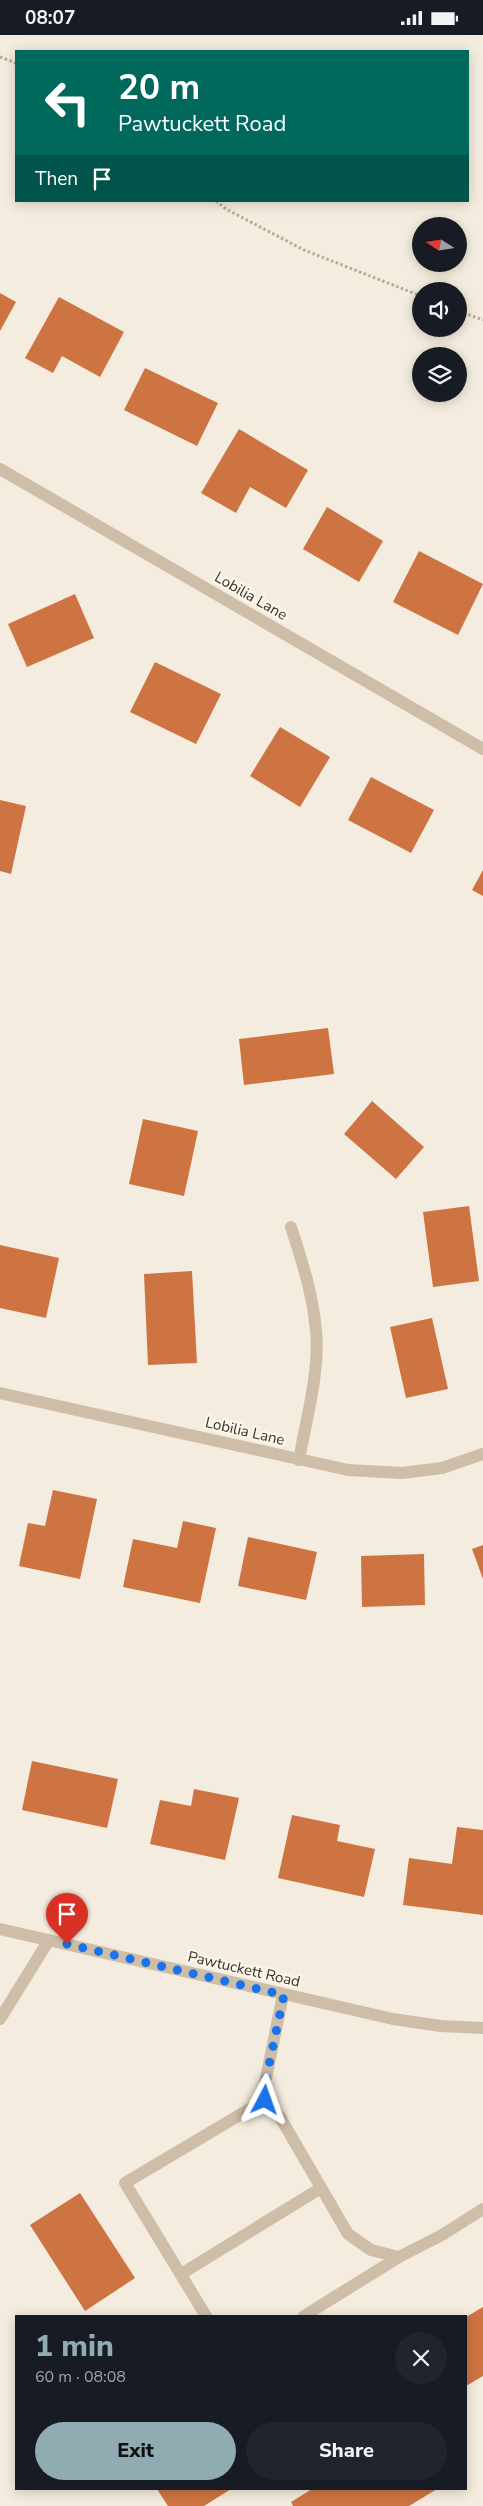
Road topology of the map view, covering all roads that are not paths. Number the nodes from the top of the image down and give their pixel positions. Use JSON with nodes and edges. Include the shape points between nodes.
{"nodes":[{"id":1,"x":1,"y":472,"type":"edge"},
{"id":2,"x":483,"y":749,"type":"edge"},
{"id":3,"x":291,"y":1227,"type":"dead end"},
{"id":4,"x":0,"y":1393,"type":"edge"},
{"id":5,"x":483,"y":1454,"type":"edge"},
{"id":6,"x":299,"y":1460,"type":"junction"},
{"id":7,"x":0,"y":1929,"type":"edge"},
{"id":8,"x":49,"y":1940,"type":"junction"},
{"id":9,"x":284,"y":1995,"type":"junction"},
{"id":10,"x":0,"y":2019,"type":"edge"},
{"id":11,"x":483,"y":2028,"type":"edge"},
{"id":12,"x":265,"y":2100,"type":"junction"},
{"id":13,"x":321,"y":2188,"type":"junction"},
{"id":14,"x":481,"y":2214,"type":"edge"},
{"id":15,"x":399,"y":2257,"type":"junction"},
{"id":16,"x":180,"y":2274,"type":"junction"},
{"id":17,"x":205,"y":2315,"type":"edge"},
{"id":18,"x":306,"y":2315,"type":"edge"}],
"edges":[{"from":1,"to":2,"type":"street","name":"Lobilia Lane"},
{"from":3,"to":6,"type":"street","via":[[310,1286],[316,1333],[314,1379]]},
{"from":4,"to":6,"type":"street","name":"Lobilia Lane"},
{"from":5,"to":6,"type":"street","name":"Lobilia Lane","via":[[442,1468],[402,1473],[348,1470]]},
{"from":7,"to":8,"type":"street","name":"Pawtuckett Road"},
{"from":8,"to":9,"type":"street","name":"Pawtuckett Road"},
{"from":8,"to":10,"type":"street"},
{"from":9,"to":11,"type":"street","name":"Pawtuckett Road","via":[[403,2020]]},
{"from":9,"to":12,"type":"street","via":[[264,2088]]},
{"from":12,"to":13,"type":"street","via":[[280,2117]]},
{"from":12,"to":16,"type":"street","via":[[125,2183]]},
{"from":13,"to":15,"type":"street","via":[[348,2234],[371,2250]]},
{"from":13,"to":16,"type":"street"},
{"from":14,"to":15,"type":"street"},
{"from":15,"to":18,"type":"street"},
{"from":16,"to":17,"type":"street"}]}
